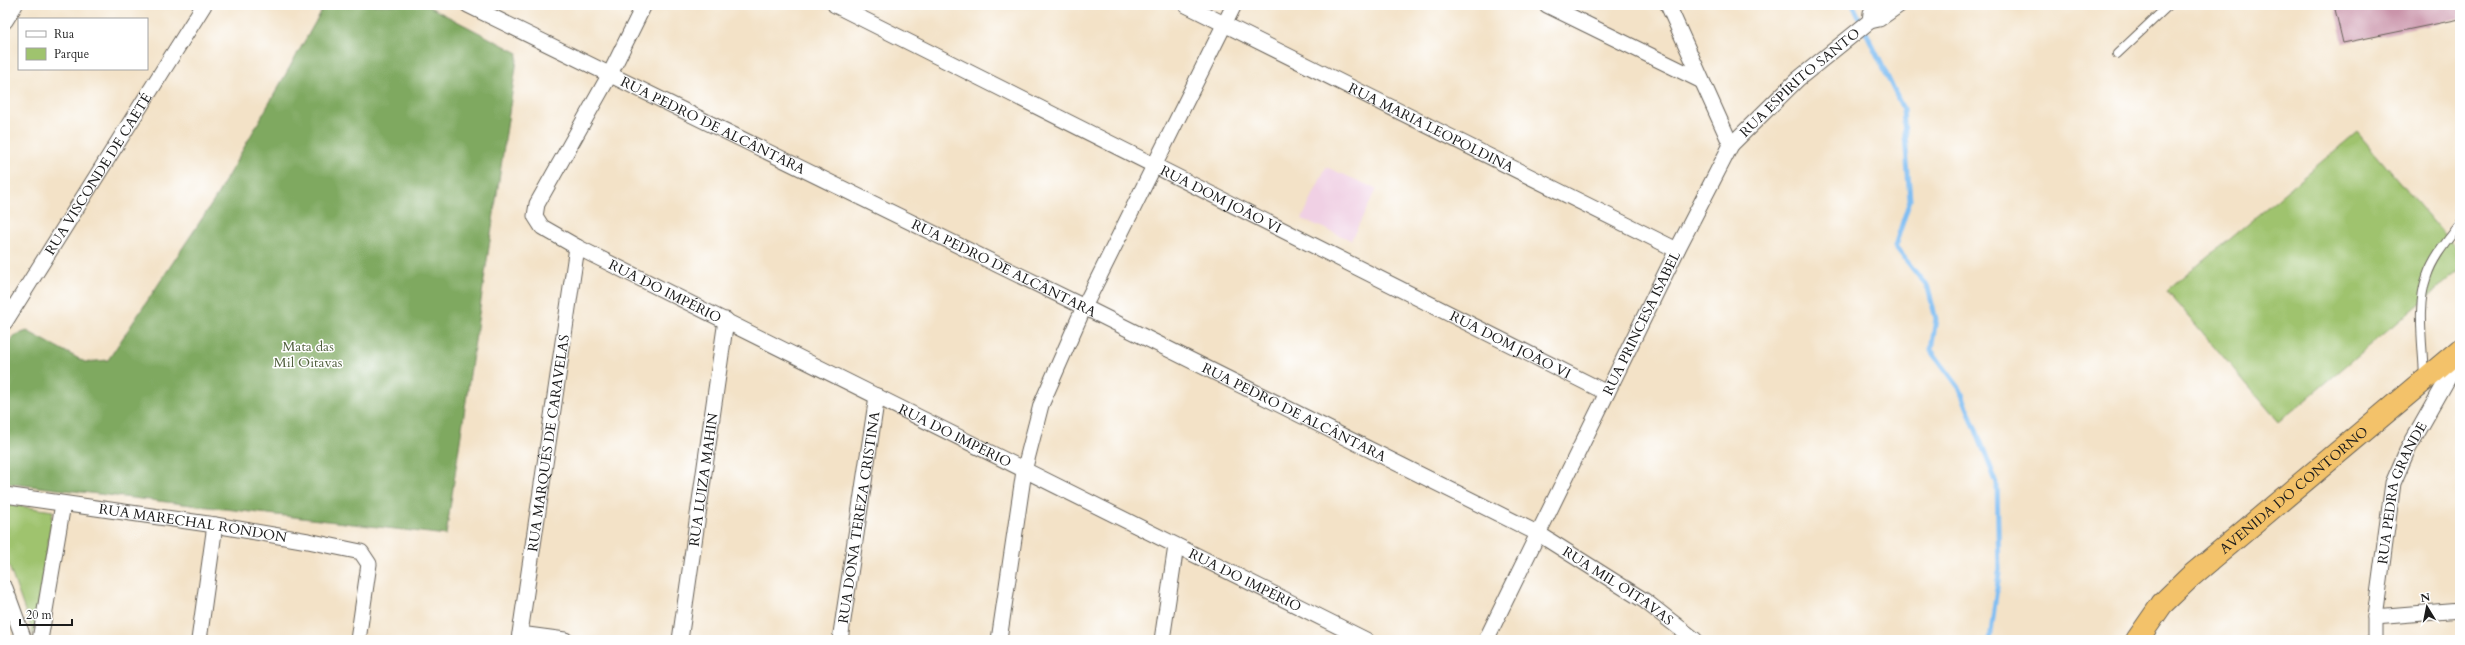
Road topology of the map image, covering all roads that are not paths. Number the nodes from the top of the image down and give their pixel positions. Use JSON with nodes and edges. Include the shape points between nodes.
{"nodes":[{"id":1,"x":15,"y":5,"type":"edge"},
{"id":2,"x":204,"y":5,"type":"edge"},
{"id":3,"x":468,"y":5,"type":"edge"},
{"id":4,"x":644,"y":5,"type":"edge"},
{"id":5,"x":835,"y":5,"type":"edge"},
{"id":6,"x":1186,"y":5,"type":"edge"},
{"id":7,"x":1234,"y":5,"type":"edge"},
{"id":8,"x":1547,"y":5,"type":"edge"},
{"id":9,"x":1668,"y":5,"type":"edge"},
{"id":10,"x":1878,"y":5,"type":"edge"},
{"id":11,"x":1899,"y":5,"type":"edge"},
{"id":12,"x":2169,"y":5,"type":"edge"},
{"id":13,"x":5,"y":21,"type":"edge"},
{"id":14,"x":1868,"y":23,"type":"junction"},
{"id":15,"x":1224,"y":24,"type":"junction"},
{"id":16,"x":2117,"y":54,"type":"dead end"},
{"id":17,"x":609,"y":76,"type":"junction"},
{"id":18,"x":1700,"y":80,"type":"junction"},
{"id":19,"x":1731,"y":145,"type":"junction"},
{"id":20,"x":1155,"y":165,"type":"junction"},
{"id":21,"x":2460,"y":224,"type":"edge"},
{"id":22,"x":577,"y":247,"type":"junction"},
{"id":23,"x":1677,"y":250,"type":"junction"},
{"id":24,"x":1084,"y":307,"type":"junction"},
{"id":25,"x":726,"y":320,"type":"junction"},
{"id":26,"x":5,"y":322,"type":"edge"},
{"id":27,"x":2460,"y":350,"type":"edge"},
{"id":28,"x":2460,"y":357,"type":"edge"},
{"id":29,"x":2425,"y":380,"type":"junction"},
{"id":30,"x":1607,"y":393,"type":"junction"},
{"id":31,"x":877,"y":396,"type":"junction"},
{"id":32,"x":1024,"y":471,"type":"junction"},
{"id":33,"x":5,"y":495,"type":"edge"},
{"id":34,"x":63,"y":504,"type":"junction"},
{"id":35,"x":215,"y":525,"type":"junction"},
{"id":36,"x":1539,"y":534,"type":"junction"},
{"id":37,"x":1176,"y":546,"type":"junction"},
{"id":38,"x":5,"y":588,"type":"edge"},
{"id":39,"x":2460,"y":610,"type":"edge"},
{"id":40,"x":2375,"y":617,"type":"junction"},
{"id":41,"x":519,"y":637,"type":"edge"},
{"id":42,"x":24,"y":640,"type":"edge"},
{"id":43,"x":40,"y":640,"type":"edge"},
{"id":44,"x":199,"y":640,"type":"edge"},
{"id":45,"x":358,"y":640,"type":"edge"},
{"id":46,"x":565,"y":640,"type":"edge"},
{"id":47,"x":680,"y":640,"type":"edge"},
{"id":48,"x":840,"y":640,"type":"edge"},
{"id":49,"x":999,"y":640,"type":"edge"},
{"id":50,"x":1162,"y":640,"type":"edge"},
{"id":51,"x":1366,"y":640,"type":"edge"},
{"id":52,"x":1486,"y":640,"type":"edge"},
{"id":53,"x":1695,"y":640,"type":"edge"},
{"id":54,"x":2137,"y":640,"type":"edge"},
{"id":55,"x":2375,"y":640,"type":"edge"}],
"edges":[{"from":1,"to":13,"type":"street"},
{"from":2,"to":26,"type":"street","name":"RUA VISCONDE DE CAETÉ"},
{"from":3,"to":17,"type":"street","name":"RUA PEDRO DE ALCÂNTARA"},
{"from":4,"to":17,"type":"street"},
{"from":5,"to":20,"type":"street","name":"RUA DOM JOÃO VI"},
{"from":6,"to":15,"type":"street","name":"RUA MARIA LEOPOLDINA"},
{"from":7,"to":15,"type":"street"},
{"from":8,"to":18,"type":"street"},
{"from":9,"to":18,"type":"street"},
{"from":10,"to":14,"type":"street","name":"RUA ESPÍRITO SANTO","via":[[1871,13]]},
{"from":11,"to":14,"type":"street","name":"RUA ESPÍRITO SANTO","via":[[1879,19]]},
{"from":12,"to":16,"type":"lane"},
{"from":14,"to":19,"type":"street","name":"RUA ESPÍRITO SANTO","via":[[1798,79]]},
{"from":15,"to":20,"type":"street"},
{"from":15,"to":23,"type":"street","name":"RUA MARIA LEOPOLDINA"},
{"from":17,"to":22,"type":"street","name":"RUA DO IMPÉRIO","via":[[535,208],[536,219],[545,229]]},
{"from":17,"to":24,"type":"street","name":"RUA PEDRO DE ALCÂNTARA"},
{"from":18,"to":19,"type":"street"},
{"from":19,"to":23,"type":"street","name":"RUA PRINCESA ISABEL"},
{"from":20,"to":24,"type":"street"},
{"from":20,"to":30,"type":"street","name":"RUA DOM JOÃO VI"},
{"from":21,"to":29,"type":"lane","via":[[2435,259],[2423,289]]},
{"from":22,"to":25,"type":"street","name":"RUA DO IMPÉRIO"},
{"from":22,"to":41,"type":"street","name":"RUA MARQUÊS DE CARAVELAS"},
{"from":23,"to":30,"type":"street","name":"RUA PRINCESA ISABEL"},
{"from":24,"to":32,"type":"street","via":[[1041,405]]},
{"from":24,"to":36,"type":"street","name":"RUA PEDRO DE ALCÂNTARA"},
{"from":25,"to":31,"type":"street","name":"RUA DO IMPÉRIO"},
{"from":25,"to":47,"type":"street","name":"RUA LUIZA MAHIN"},
{"from":27,"to":29,"type":"highway","name":"AVENIDA DO CONTORNO"},
{"from":28,"to":40,"type":"street","name":"RUA PEDRA GRANDE","via":[[2412,440],[2396,474],[2389,502]]},
{"from":29,"to":54,"type":"highway","name":"AVENIDA DO CONTORNO","via":[[2190,576],[2162,604]]},
{"from":30,"to":36,"type":"street","name":"RUA PRINCESA ISABEL"},
{"from":31,"to":32,"type":"street","name":"RUA DO IMPÉRIO"},
{"from":31,"to":48,"type":"street","name":"RUA DONA TEREZA CRISTINA"},
{"from":32,"to":37,"type":"street","name":"RUA DO IMPÉRIO"},
{"from":32,"to":49,"type":"street"},
{"from":33,"to":34,"type":"street","name":"RUA MARECHAL RONDON"},
{"from":34,"to":35,"type":"street","name":"RUA MARECHAL RONDON"},
{"from":34,"to":43,"type":"street"},
{"from":35,"to":44,"type":"street"},
{"from":35,"to":45,"type":"street","name":"RUA MARECHAL RONDON","via":[[354,550],[364,555],[368,569]]},
{"from":36,"to":52,"type":"street","name":"RUA PRINCESA ISABEL"},
{"from":36,"to":53,"type":"street","name":"RUA MIL OITAVAS","via":[[1645,601]]},
{"from":37,"to":50,"type":"street"},
{"from":37,"to":51,"type":"street","name":"RUA DO IMPÉRIO"},
{"from":38,"to":42,"type":"street"},
{"from":39,"to":40,"type":"street"},
{"from":40,"to":55,"type":"street","name":"RUA PEDRA GRANDE"},
{"from":41,"to":46,"type":"street"}]}
